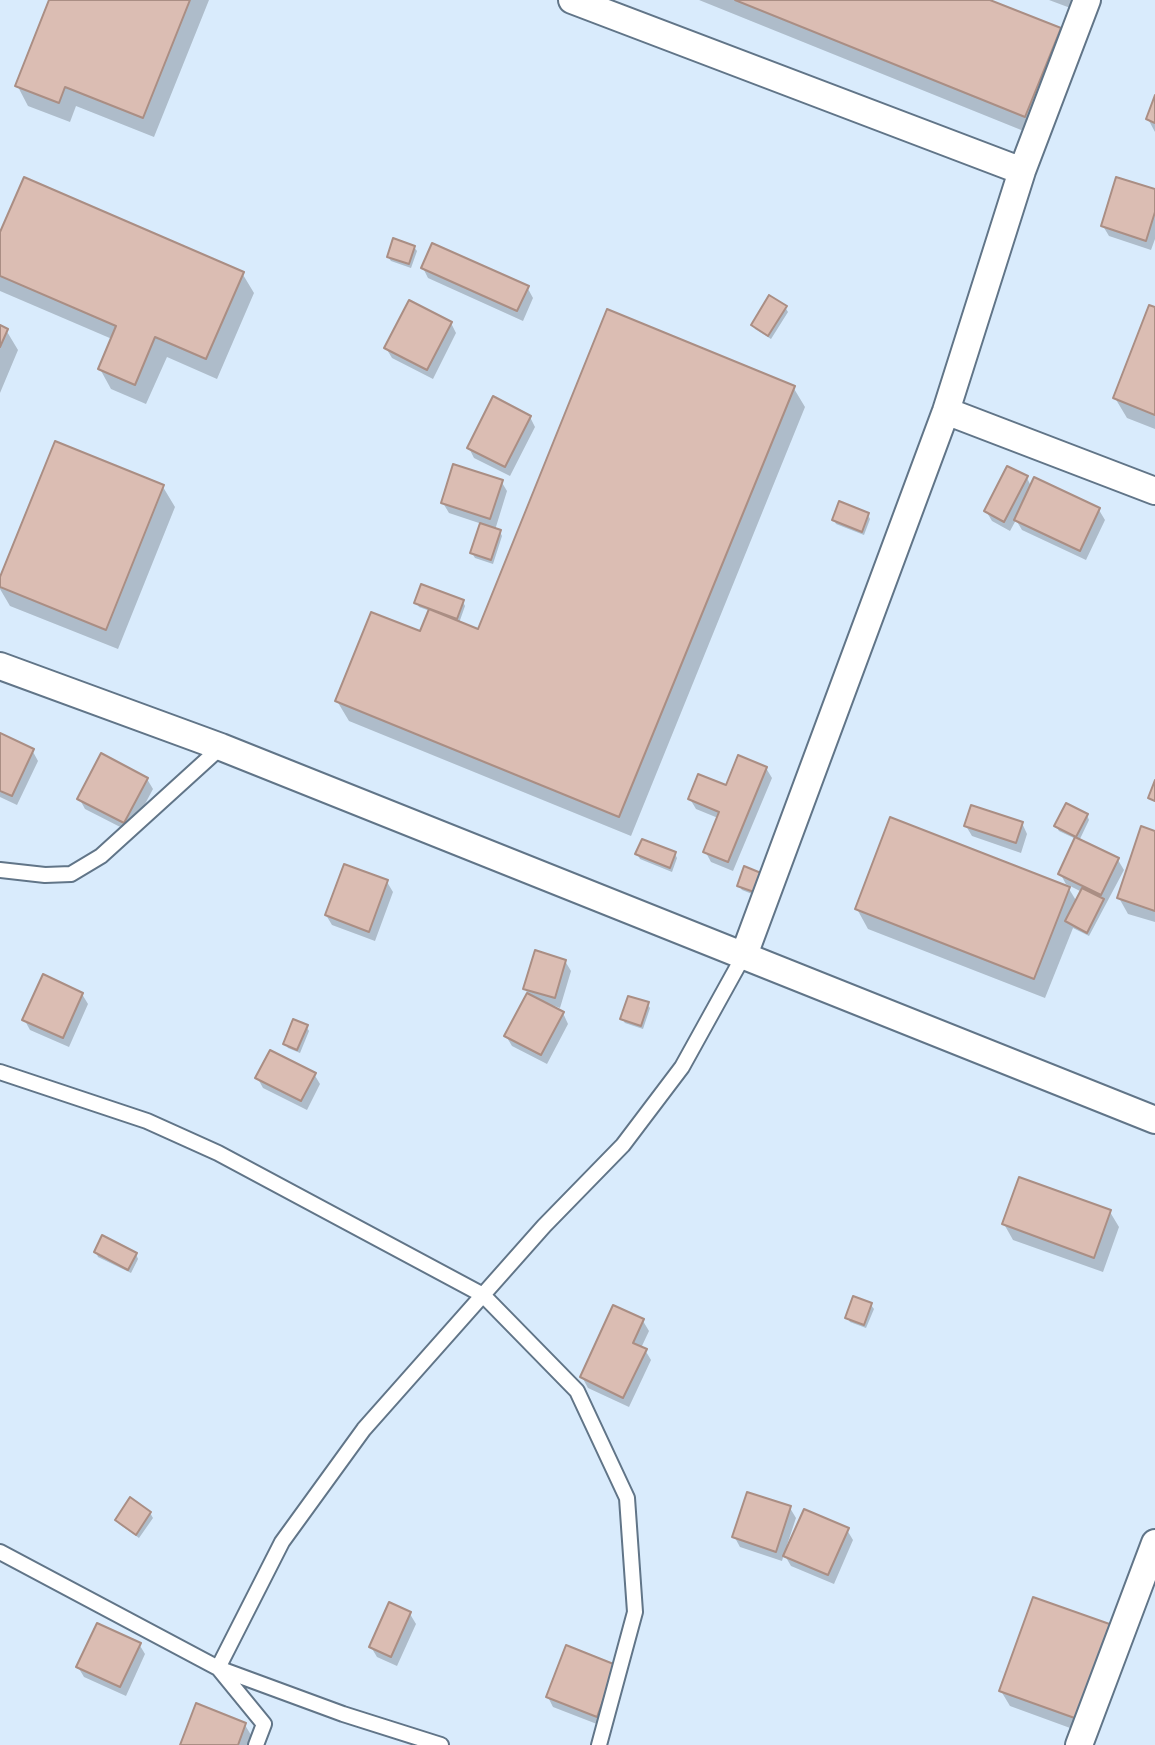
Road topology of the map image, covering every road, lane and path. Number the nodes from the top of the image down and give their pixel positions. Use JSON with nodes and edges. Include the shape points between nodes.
{"nodes":[{"id":1,"x":572,"y":0,"type":"edge"},
{"id":2,"x":1087,"y":0,"type":"edge"},
{"id":3,"x":1022,"y":171,"type":"junction"},
{"id":4,"x":946,"y":411,"type":"junction"},
{"id":5,"x":1155,"y":491,"type":"edge"},
{"id":6,"x":0,"y":666,"type":"edge"},
{"id":7,"x":221,"y":747,"type":"junction"},
{"id":8,"x":0,"y":870,"type":"edge"},
{"id":9,"x":744,"y":955,"type":"junction"},
{"id":10,"x":0,"y":1072,"type":"edge"},
{"id":11,"x":1155,"y":1120,"type":"edge"},
{"id":12,"x":482,"y":1295,"type":"junction"},
{"id":13,"x":1155,"y":1543,"type":"edge"},
{"id":14,"x":0,"y":1552,"type":"edge"},
{"id":15,"x":218,"y":1668,"type":"junction"},
{"id":16,"x":256,"y":1745,"type":"edge"},
{"id":17,"x":441,"y":1745,"type":"edge"},
{"id":18,"x":599,"y":1745,"type":"edge"},
{"id":19,"x":1079,"y":1745,"type":"edge"}],
"edges":[{"from":1,"to":3,"type":"street"},
{"from":2,"to":3,"type":"street"},
{"from":3,"to":4,"type":"street"},
{"from":4,"to":5,"type":"street"},
{"from":4,"to":9,"type":"street"},
{"from":6,"to":7,"type":"street"},
{"from":7,"to":8,"type":"lane","via":[[101,856],[71,874]]},
{"from":7,"to":9,"type":"street"},
{"from":9,"to":11,"type":"street"},
{"from":9,"to":12,"type":"lane","via":[[682,1067],[631,1134]]},
{"from":10,"to":12,"type":"lane","via":[[147,1121],[218,1153]]},
{"from":12,"to":15,"type":"lane","via":[[364,1429],[282,1542]]},
{"from":12,"to":18,"type":"lane","via":[[577,1391],[626,1498],[635,1612]]},
{"from":13,"to":19,"type":"street"},
{"from":14,"to":15,"type":"lane"},
{"from":15,"to":16,"type":"lane","via":[[264,1724]]},
{"from":15,"to":17,"type":"lane"}]}
